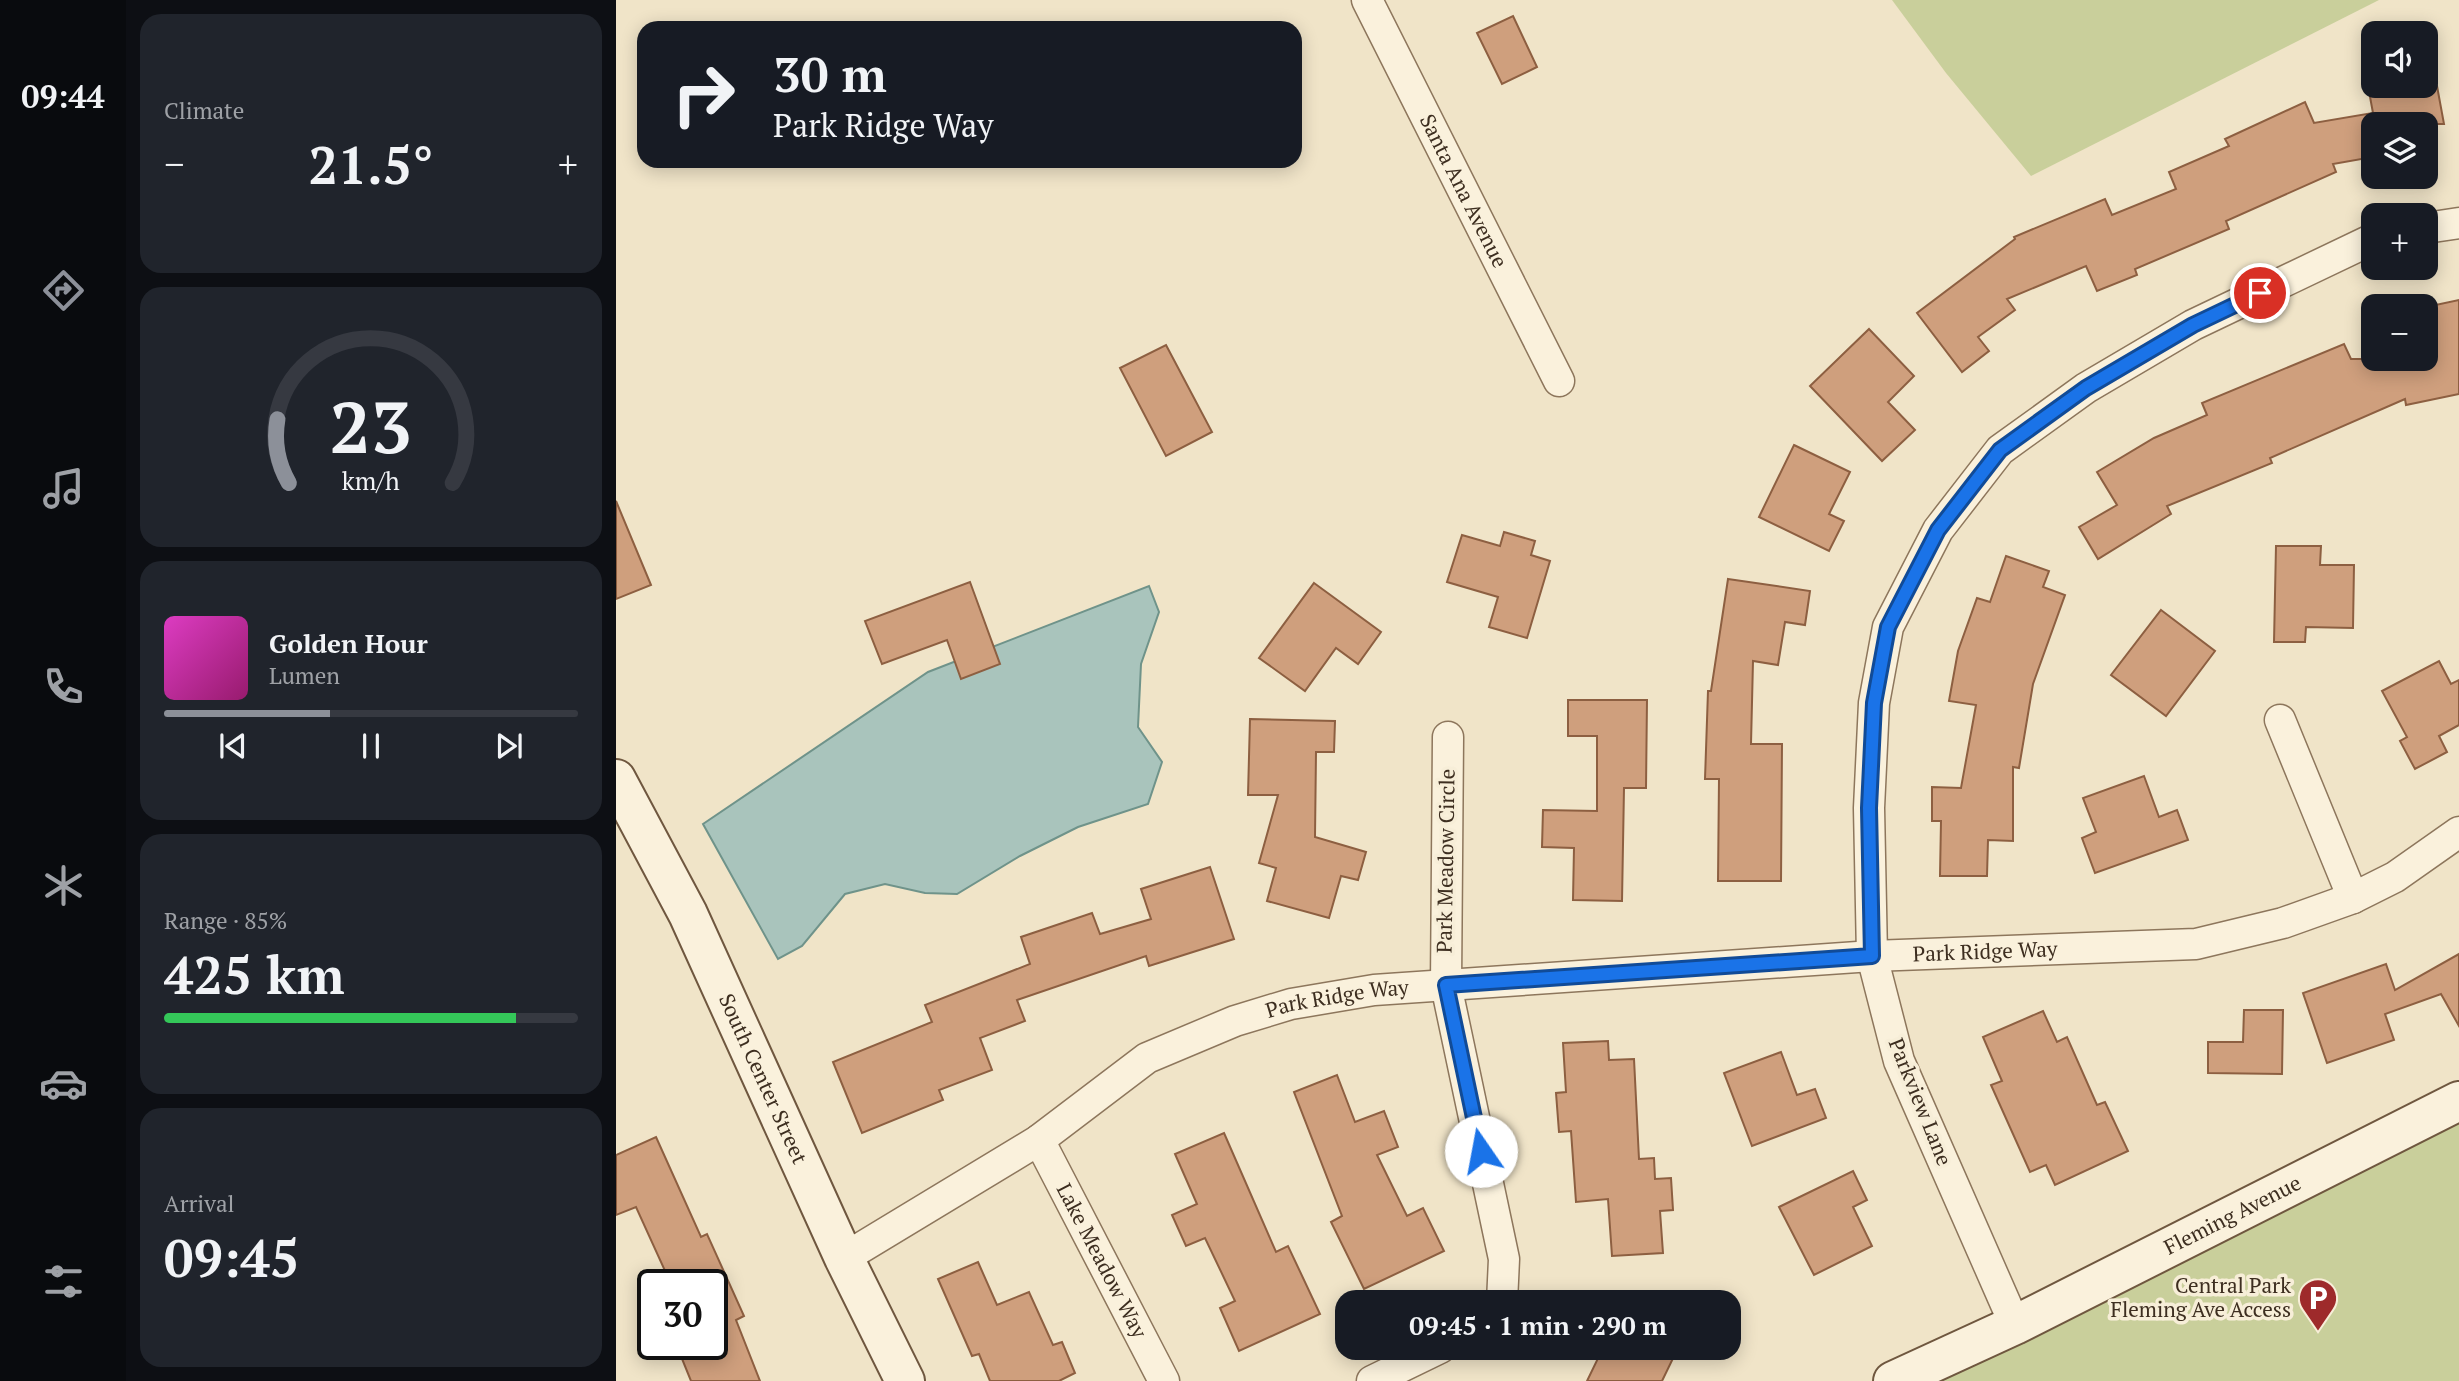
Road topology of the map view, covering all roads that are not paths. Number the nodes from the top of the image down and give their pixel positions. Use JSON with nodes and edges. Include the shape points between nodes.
{"nodes":[{"id":1,"x":1367,"y":0,"type":"edge"},
{"id":2,"x":2459,"y":223,"type":"edge"},
{"id":3,"x":2438,"y":226,"type":"edge"},
{"id":4,"x":2361,"y":245,"type":"edge"},
{"id":5,"x":1559,"y":381,"type":"dead end"},
{"id":6,"x":2280,"y":720,"type":"dead end"},
{"id":7,"x":1448,"y":737,"type":"dead end"},
{"id":8,"x":616,"y":779,"type":"edge"},
{"id":9,"x":2459,"y":832,"type":"edge"},
{"id":10,"x":2353,"y":898,"type":"junction"},
{"id":11,"x":1872,"y":956,"type":"junction"},
{"id":12,"x":1446,"y":985,"type":"junction"},
{"id":13,"x":2459,"y":1101,"type":"edge"},
{"id":14,"x":1039,"y":1140,"type":"junction"},
{"id":15,"x":844,"y":1258,"type":"junction"},
{"id":16,"x":1503,"y":1290,"type":"edge"},
{"id":17,"x":2015,"y":1325,"type":"junction"},
{"id":18,"x":1415,"y":1360,"type":"edge"},
{"id":19,"x":905,"y":1381,"type":"edge"},
{"id":20,"x":1164,"y":1381,"type":"edge"},
{"id":21,"x":1372,"y":1381,"type":"edge"},
{"id":22,"x":1893,"y":1381,"type":"edge"}],
"edges":[{"from":1,"to":5,"type":"street","name":"Santa Ana Avenue"},
{"from":2,"to":3,"type":"street"},
{"from":4,"to":11,"type":"street","name":"Parkview Lane","via":[[2193,325],[2086,388],[2000,450],[1938,530],[1888,627],[1874,703],[1869,808]]},
{"from":6,"to":10,"type":"street"},
{"from":7,"to":12,"type":"street","name":"Park Meadow Circle"},
{"from":8,"to":15,"type":"street","name":"South Center Street","via":[[688,914]]},
{"from":9,"to":10,"type":"street","name":"Park Ridge Way","via":[[2395,877]]},
{"from":10,"to":11,"type":"street","name":"Park Ridge Way","via":[[2283,923],[2196,944]]},
{"from":11,"to":12,"type":"street","name":"Park Ridge Way"},
{"from":11,"to":17,"type":"street","name":"Parkview Lane","via":[[1899,1061]]},
{"from":12,"to":14,"type":"street","name":"Park Ridge Way","via":[[1374,990],[1291,1004],[1235,1021],[1147,1058]]},
{"from":12,"to":16,"type":"street","via":[[1504,1259]]},
{"from":13,"to":17,"type":"street","name":"Fleming Avenue"},
{"from":14,"to":15,"type":"street","name":"Park Ridge Way"},
{"from":14,"to":20,"type":"street","name":"Lake Meadow Way"},
{"from":15,"to":19,"type":"street","name":"South Center Street"},
{"from":17,"to":22,"type":"street","name":"Fleming Avenue"},
{"from":18,"to":21,"type":"street"}]}
